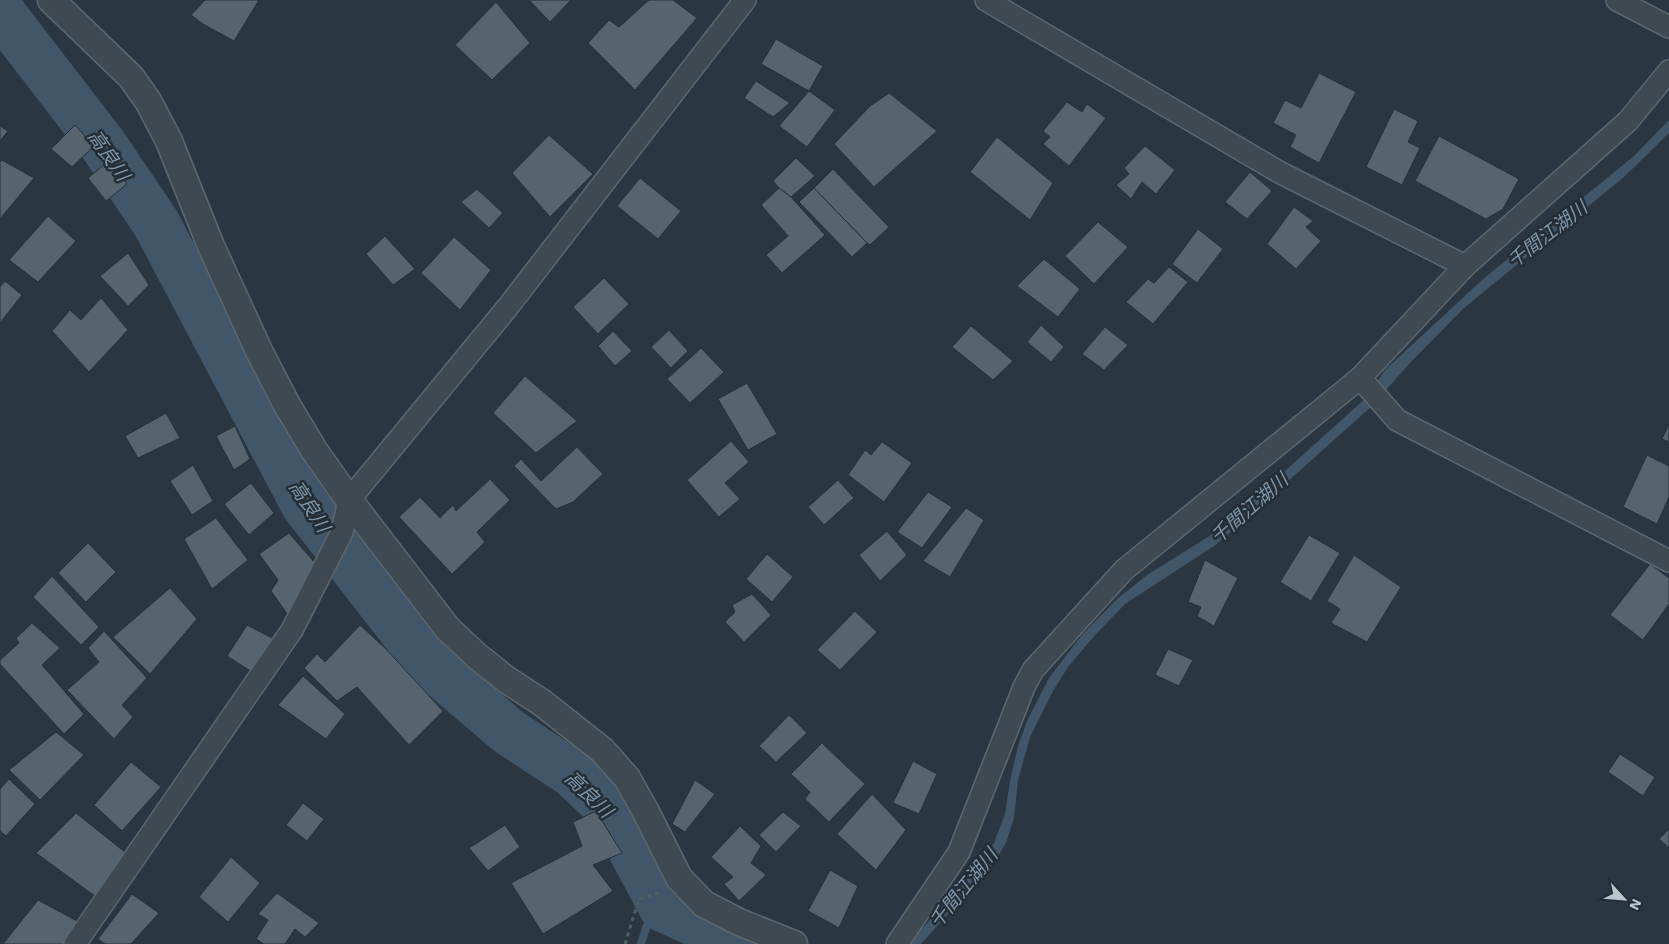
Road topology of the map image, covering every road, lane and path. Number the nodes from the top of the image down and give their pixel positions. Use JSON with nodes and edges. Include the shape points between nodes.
{"nodes":[{"id":1,"x":51,"y":0,"type":"edge"},
{"id":2,"x":745,"y":0,"type":"edge"},
{"id":3,"x":986,"y":0,"type":"edge"},
{"id":4,"x":1617,"y":0,"type":"edge"},
{"id":5,"x":1669,"y":27,"type":"edge"},
{"id":6,"x":1669,"y":71,"type":"edge"},
{"id":7,"x":1465,"y":266,"type":"junction"},
{"id":8,"x":1360,"y":378,"type":"junction"},
{"id":9,"x":349,"y":500,"type":"junction"},
{"id":10,"x":1669,"y":561,"type":"edge"},
{"id":11,"x":679,"y":878,"type":"junction"},
{"id":12,"x":75,"y":944,"type":"edge"},
{"id":13,"x":625,"y":944,"type":"edge"},
{"id":14,"x":794,"y":944,"type":"edge"},
{"id":15,"x":897,"y":944,"type":"edge"}],
"edges":[{"from":1,"to":9,"type":"street","via":[[131,77],[148,101],[169,141],[211,246],[260,353],[305,435]]},
{"from":2,"to":9,"type":"street","via":[[507,308]]},
{"from":3,"to":7,"type":"street","via":[[1279,172]]},
{"from":4,"to":5,"type":"street"},
{"from":6,"to":7,"type":"street","via":[[1628,121]]},
{"from":7,"to":8,"type":"street"},
{"from":8,"to":10,"type":"street","via":[[1397,420]]},
{"from":8,"to":15,"type":"street","via":[[1124,570],[1033,670],[959,852]]},
{"from":9,"to":11,"type":"street","via":[[448,629],[507,680],[602,750],[627,778]]},
{"from":9,"to":12,"type":"street","via":[[342,532],[292,630]]},
{"from":11,"to":13,"type":"path","via":[[682,886],[639,899]]},
{"from":11,"to":14,"type":"street","via":[[704,904]]}]}
